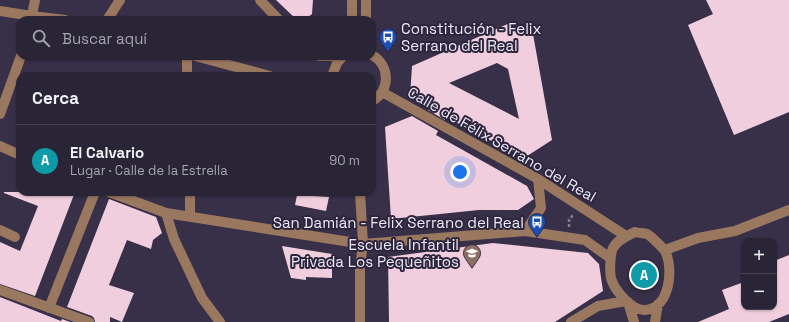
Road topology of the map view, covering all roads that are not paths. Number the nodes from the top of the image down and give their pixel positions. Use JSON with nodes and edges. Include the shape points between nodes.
{"nodes":[{"id":1,"x":35,"y":0,"type":"edge"},
{"id":2,"x":120,"y":0,"type":"edge"},
{"id":3,"x":260,"y":0,"type":"edge"},
{"id":4,"x":352,"y":0,"type":"edge"},
{"id":5,"x":366,"y":0,"type":"edge"},
{"id":6,"x":0,"y":11,"type":"edge"},
{"id":7,"x":22,"y":16,"type":"edge"},
{"id":8,"x":31,"y":16,"type":"edge"},
{"id":9,"x":110,"y":16,"type":"edge"},
{"id":10,"x":275,"y":16,"type":"edge"},
{"id":11,"x":352,"y":16,"type":"edge"},
{"id":12,"x":366,"y":16,"type":"edge"},
{"id":13,"x":376,"y":57,"type":"edge"},
{"id":14,"x":20,"y":60,"type":"edge"},
{"id":15,"x":187,"y":60,"type":"edge"},
{"id":16,"x":210,"y":60,"type":"edge"},
{"id":17,"x":339,"y":60,"type":"edge"},
{"id":18,"x":187,"y":72,"type":"edge"},
{"id":19,"x":255,"y":72,"type":"edge"},
{"id":20,"x":333,"y":72,"type":"edge"},
{"id":21,"x":382,"y":92,"type":"junction"},
{"id":22,"x":376,"y":97,"type":"edge"},
{"id":23,"x":0,"y":114,"type":"edge"},
{"id":24,"x":0,"y":146,"type":"edge"},
{"id":25,"x":16,"y":153,"type":"edge"},
{"id":26,"x":538,"y":179,"type":"junction"},
{"id":27,"x":93,"y":196,"type":"edge"},
{"id":28,"x":120,"y":196,"type":"edge"},
{"id":29,"x":190,"y":196,"type":"edge"},
{"id":30,"x":360,"y":196,"type":"edge"},
{"id":31,"x":789,"y":210,"type":"edge"},
{"id":32,"x":166,"y":213,"type":"junction"},
{"id":33,"x":190,"y":217,"type":"junction"},
{"id":34,"x":0,"y":230,"type":"edge"},
{"id":35,"x":525,"y":231,"type":"junction"},
{"id":36,"x":626,"y":236,"type":"junction"},
{"id":37,"x":15,"y":237,"type":"dead end"},
{"id":38,"x":363,"y":244,"type":"junction"},
{"id":39,"x":665,"y":250,"type":"junction"},
{"id":40,"x":610,"y":258,"type":"junction"},
{"id":41,"x":0,"y":290,"type":"edge"},
{"id":42,"x":627,"y":302,"type":"junction"},
{"id":43,"x":658,"y":304,"type":"junction"},
{"id":44,"x":49,"y":308,"type":"junction"},
{"id":45,"x":89,"y":322,"type":"edge"},
{"id":46,"x":220,"y":322,"type":"edge"},
{"id":47,"x":360,"y":322,"type":"edge"},
{"id":48,"x":571,"y":322,"type":"edge"},
{"id":49,"x":634,"y":322,"type":"edge"},
{"id":50,"x":655,"y":322,"type":"edge"}],
"edges":[{"from":1,"to":8,"type":"street"},
{"from":2,"to":9,"type":"street"},
{"from":3,"to":10,"type":"street"},
{"from":4,"to":11,"type":"street"},
{"from":5,"to":12,"type":"street"},
{"from":6,"to":7,"type":"street"},
{"from":13,"to":21,"type":"street","via":[[386,75],[386,84]]},
{"from":14,"to":23,"type":"street"},
{"from":15,"to":18,"type":"street"},
{"from":16,"to":19,"type":"street"},
{"from":17,"to":20,"type":"street"},
{"from":21,"to":22,"type":"street"},
{"from":21,"to":26,"type":"street","name":"Calle de Félix Serrano del Real"},
{"from":24,"to":25,"type":"street"},
{"from":26,"to":35,"type":"street","via":[[540,208]]},
{"from":26,"to":36,"type":"street","name":"Calle de Félix Serrano del Real"},
{"from":27,"to":44,"type":"street"},
{"from":28,"to":32,"type":"street"},
{"from":29,"to":33,"type":"street"},
{"from":30,"to":38,"type":"street"},
{"from":31,"to":39,"type":"street","via":[[735,232],[698,238]]},
{"from":32,"to":33,"type":"street"},
{"from":32,"to":46,"type":"street","via":[[174,240],[202,298]]},
{"from":33,"to":38,"type":"street"},
{"from":34,"to":37,"type":"street"},
{"from":35,"to":38,"type":"street"},
{"from":35,"to":40,"type":"street","via":[[584,240]]},
{"from":36,"to":39,"type":"street","via":[[635,232],[649,235]]},
{"from":36,"to":40,"type":"street","via":[[613,248]]},
{"from":38,"to":47,"type":"street","via":[[360,267]]},
{"from":39,"to":43,"type":"street","via":[[670,277],[665,296]]},
{"from":40,"to":42,"type":"street","via":[[612,281]]},
{"from":41,"to":44,"type":"street"},
{"from":42,"to":43,"type":"street","via":[[644,310]]},
{"from":42,"to":48,"type":"street","via":[[598,306]]},
{"from":42,"to":49,"type":"street"},
{"from":43,"to":50,"type":"street"},
{"from":44,"to":45,"type":"street"}]}
